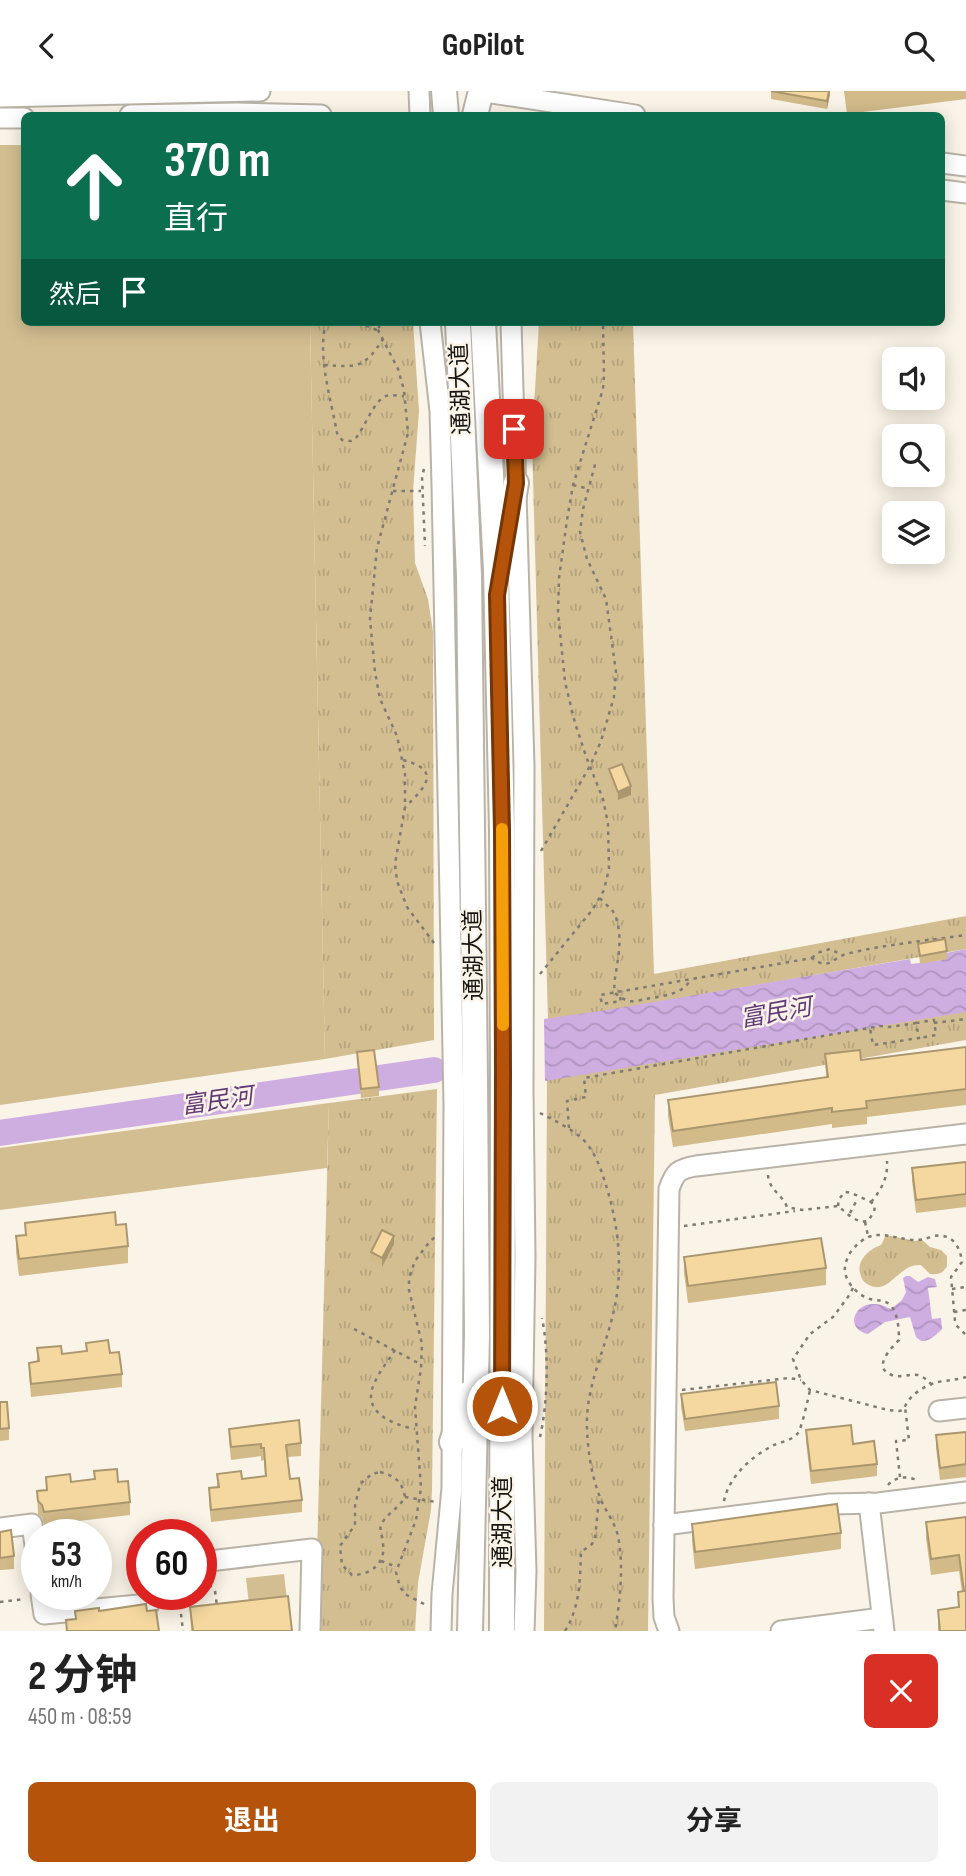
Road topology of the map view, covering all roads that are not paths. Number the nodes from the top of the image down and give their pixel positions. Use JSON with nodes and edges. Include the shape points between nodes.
{"nodes":[{"id":1,"x":260,"y":91,"type":"edge"},
{"id":2,"x":419,"y":91,"type":"edge"},
{"id":3,"x":444,"y":91,"type":"edge"},
{"id":4,"x":490,"y":92,"type":"edge"},
{"id":5,"x":0,"y":97,"type":"edge"},
{"id":6,"x":420,"y":112,"type":"edge"},
{"id":7,"x":446,"y":112,"type":"edge"},
{"id":8,"x":477,"y":112,"type":"edge"},
{"id":9,"x":503,"y":112,"type":"edge"},
{"id":10,"x":616,"y":112,"type":"edge"},
{"id":11,"x":0,"y":118,"type":"edge"},
{"id":12,"x":21,"y":118,"type":"edge"},
{"id":13,"x":945,"y":163,"type":"edge"},
{"id":14,"x":966,"y":166,"type":"edge"},
{"id":15,"x":945,"y":190,"type":"edge"},
{"id":16,"x":966,"y":193,"type":"edge"},
{"id":17,"x":430,"y":326,"type":"edge"},
{"id":18,"x":484,"y":326,"type":"edge"},
{"id":19,"x":512,"y":326,"type":"edge"},
{"id":20,"x":457,"y":327,"type":"edge"},
{"id":21,"x":516,"y":483,"type":"junction"},
{"id":22,"x":497,"y":595,"type":"junction"},
{"id":23,"x":966,"y":1134,"type":"edge"},
{"id":24,"x":476,"y":1371,"type":"junction"},
{"id":25,"x":966,"y":1408,"type":"edge"},
{"id":26,"x":939,"y":1411,"type":"dead end"},
{"id":27,"x":452,"y":1442,"type":"junction"},
{"id":28,"x":966,"y":1492,"type":"edge"},
{"id":29,"x":869,"y":1503,"type":"junction"},
{"id":30,"x":21,"y":1525,"type":"edge"},
{"id":31,"x":664,"y":1525,"type":"junction"},
{"id":32,"x":0,"y":1528,"type":"edge"},
{"id":33,"x":217,"y":1560,"type":"edge"},
{"id":34,"x":503,"y":1571,"type":"junction"},
{"id":35,"x":44,"y":1610,"type":"edge"},
{"id":36,"x":86,"y":1610,"type":"edge"},
{"id":37,"x":883,"y":1625,"type":"edge"},
{"id":38,"x":310,"y":1631,"type":"edge"},
{"id":39,"x":441,"y":1631,"type":"edge"},
{"id":40,"x":470,"y":1631,"type":"edge"},
{"id":41,"x":502,"y":1631,"type":"edge"},
{"id":42,"x":523,"y":1631,"type":"edge"},
{"id":43,"x":669,"y":1631,"type":"edge"},
{"id":44,"x":781,"y":1631,"type":"edge"}],
"edges":[{"from":1,"to":5,"type":"street"},
{"from":2,"to":6,"type":"street"},
{"from":3,"to":7,"type":"main road"},
{"from":4,"to":8,"type":"main road"},
{"from":4,"to":9,"type":"street"},
{"from":4,"to":10,"type":"street"},
{"from":11,"to":12,"type":"street"},
{"from":13,"to":14,"type":"street"},
{"from":15,"to":16,"type":"street"},
{"from":17,"to":27,"type":"street","via":[[440,411],[446,604],[454,1104]]},
{"from":18,"to":22,"type":"main road","name":"通湖大道"},
{"from":19,"to":21,"type":"street"},
{"from":20,"to":24,"type":"main road","name":"通湖大道","via":[[469,576]]},
{"from":21,"to":22,"type":"main road"},
{"from":21,"to":42,"type":"street","via":[[524,766]]},
{"from":22,"to":34,"type":"main road","name":"通湖大道"},
{"from":23,"to":31,"type":"street","via":[[684,1168],[676,1173],[669,1189]]},
{"from":24,"to":27,"type":"main road"},
{"from":24,"to":40,"type":"main road","name":"通湖大道"},
{"from":25,"to":26,"type":"street"},
{"from":27,"to":39,"type":"street"},
{"from":28,"to":29,"type":"street"},
{"from":29,"to":31,"type":"street"},
{"from":29,"to":37,"type":"street"},
{"from":30,"to":32,"type":"street"},
{"from":31,"to":43,"type":"street","via":[[664,1617]]},
{"from":33,"to":38,"type":"street","via":[[312,1549]]},
{"from":34,"to":41,"type":"main road","name":"通湖大道"},
{"from":34,"to":42,"type":"main road"},
{"from":35,"to":36,"type":"street","via":[[44,1614]]},
{"from":37,"to":44,"type":"street"}]}
